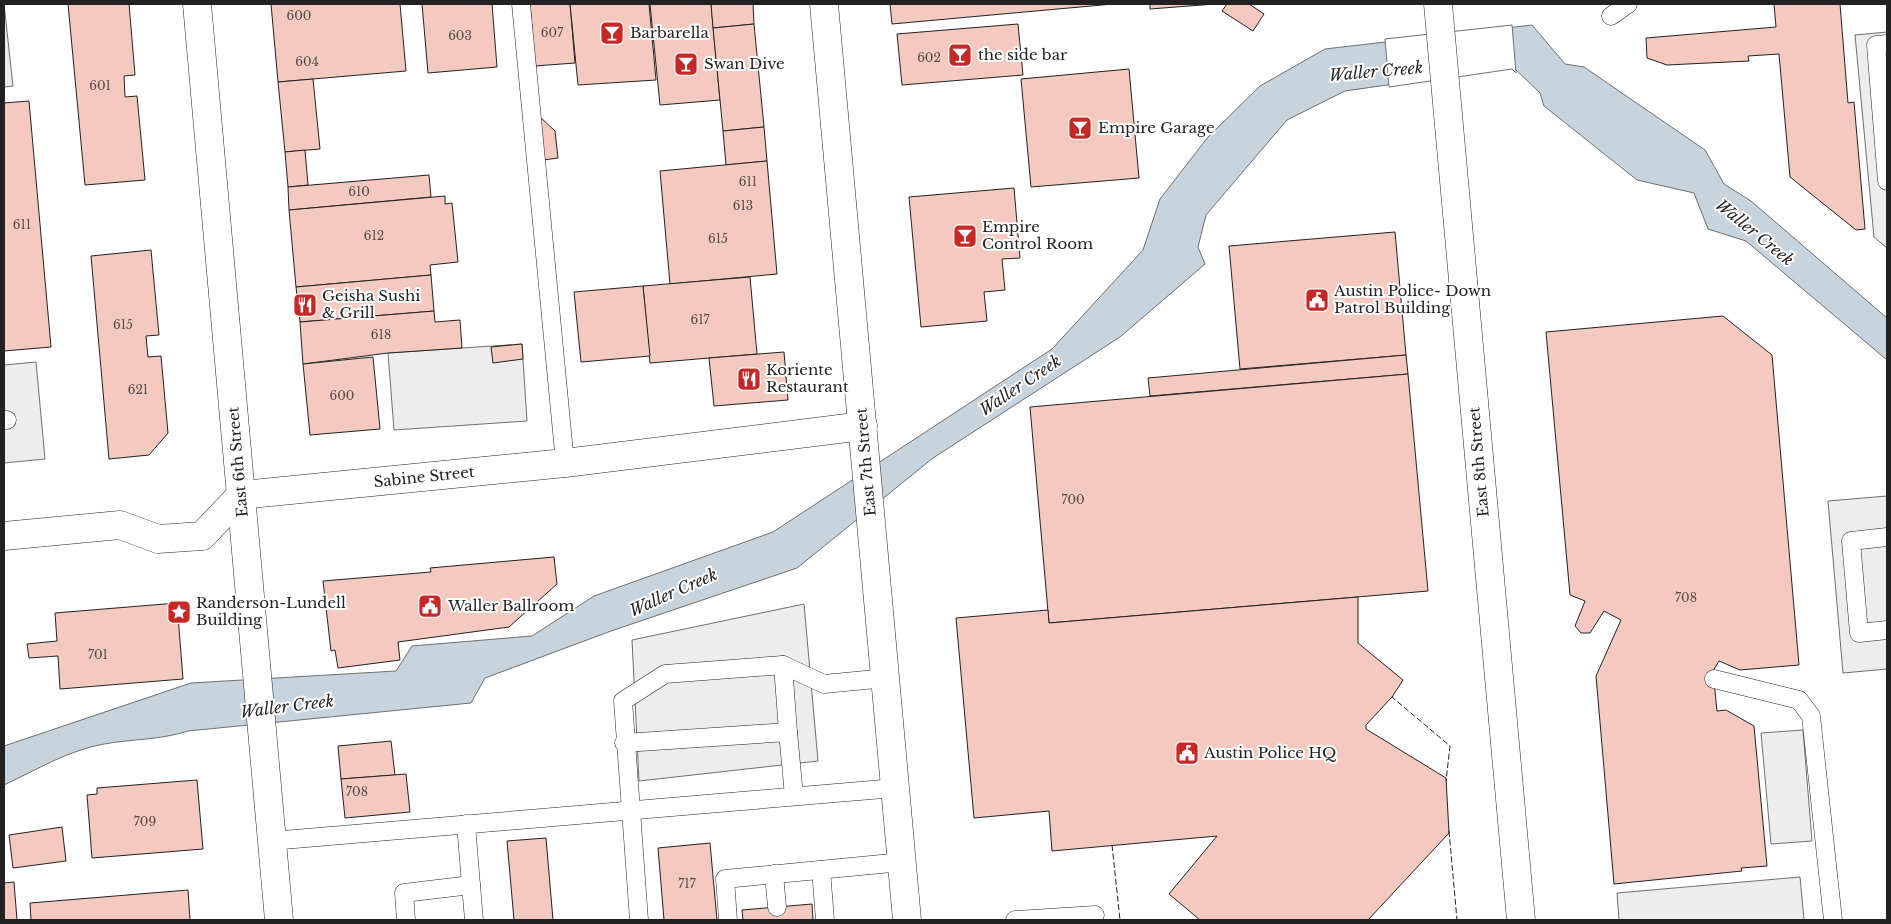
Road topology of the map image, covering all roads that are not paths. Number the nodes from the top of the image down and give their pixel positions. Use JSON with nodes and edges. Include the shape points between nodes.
{"nodes":[{"id":1,"x":197,"y":4,"type":"edge"},
{"id":2,"x":521,"y":4,"type":"edge"},
{"id":3,"x":824,"y":4,"type":"edge"},
{"id":4,"x":1438,"y":4,"type":"edge"},
{"id":5,"x":1628,"y":4,"type":"edge"},
{"id":6,"x":1611,"y":16,"type":"dead end"},
{"id":7,"x":1887,"y":44,"type":"edge"},
{"id":8,"x":1887,"y":181,"type":"edge"},
{"id":9,"x":863,"y":426,"type":"junction"},
{"id":10,"x":566,"y":463,"type":"junction"},
{"id":11,"x":241,"y":495,"type":"junction"},
{"id":12,"x":4,"y":536,"type":"edge"},
{"id":13,"x":1887,"y":537,"type":"edge"},
{"id":14,"x":1887,"y":630,"type":"edge"},
{"id":15,"x":783,"y":665,"type":"junction"},
{"id":16,"x":886,"y":678,"type":"junction"},
{"id":17,"x":1714,"y":679,"type":"dead end"},
{"id":18,"x":788,"y":732,"type":"junction"},
{"id":19,"x":624,"y":743,"type":"junction"},
{"id":20,"x":895,"y":788,"type":"junction"},
{"id":21,"x":794,"y":796,"type":"junction"},
{"id":22,"x":630,"y":810,"type":"junction"},
{"id":23,"x":466,"y":824,"type":"junction"},
{"id":24,"x":271,"y":841,"type":"junction"},
{"id":25,"x":902,"y":862,"type":"junction"},
{"id":26,"x":821,"y":870,"type":"junction"},
{"id":27,"x":774,"y":874,"type":"junction"},
{"id":28,"x":471,"y":885,"type":"junction"},
{"id":29,"x":777,"y":907,"type":"dead end"},
{"id":30,"x":1095,"y":915,"type":"dead end"},
{"id":31,"x":279,"y":920,"type":"edge"},
{"id":32,"x":406,"y":920,"type":"edge"},
{"id":33,"x":474,"y":920,"type":"edge"},
{"id":34,"x":639,"y":920,"type":"edge"},
{"id":35,"x":728,"y":920,"type":"edge"},
{"id":36,"x":825,"y":920,"type":"edge"},
{"id":37,"x":907,"y":920,"type":"edge"},
{"id":38,"x":1015,"y":920,"type":"edge"},
{"id":39,"x":1521,"y":920,"type":"edge"},
{"id":40,"x":1833,"y":920,"type":"edge"}],
"edges":[{"from":1,"to":11,"type":"main road","name":"East 6th Street"},
{"from":2,"to":10,"type":"lane"},
{"from":3,"to":9,"type":"main road","name":"East 7th Street"},
{"from":4,"to":39,"type":"main road","name":"East 8th Street"},
{"from":5,"to":6,"type":"lane"},
{"from":7,"to":8,"type":"lane","via":[[1876,45]]},
{"from":9,"to":10,"type":"main road","name":"Sabine Street"},
{"from":9,"to":16,"type":"main road","name":"East 7th Street"},
{"from":10,"to":11,"type":"main road","name":"Sabine Street"},
{"from":11,"to":12,"type":"main road","via":[[202,536],[158,539],[120,525]]},
{"from":11,"to":24,"type":"main road","name":"East 6th Street"},
{"from":13,"to":14,"type":"lane","via":[[1851,541],[1859,633]]},
{"from":15,"to":16,"type":"lane","via":[[824,684]]},
{"from":15,"to":18,"type":"lane"},
{"from":15,"to":19,"type":"lane","via":[[665,674],[623,701]]},
{"from":16,"to":20,"type":"main road","name":"East 7th Street"},
{"from":17,"to":40,"type":"lane","via":[[1799,700],[1811,716]]},
{"from":18,"to":19,"type":"lane"},
{"from":18,"to":21,"type":"lane"},
{"from":19,"to":22,"type":"lane"},
{"from":20,"to":21,"type":"lane"},
{"from":20,"to":25,"type":"main road","name":"East 7th Street"},
{"from":21,"to":22,"type":"lane"},
{"from":22,"to":23,"type":"lane"},
{"from":22,"to":34,"type":"lane"},
{"from":23,"to":24,"type":"lane"},
{"from":23,"to":28,"type":"lane"},
{"from":24,"to":31,"type":"main road","name":"East 6th Street"},
{"from":25,"to":26,"type":"lane"},
{"from":25,"to":37,"type":"main road","name":"East 7th Street"},
{"from":26,"to":27,"type":"lane"},
{"from":26,"to":36,"type":"lane"},
{"from":27,"to":29,"type":"lane"},
{"from":27,"to":35,"type":"lane","via":[[725,879]]},
{"from":28,"to":32,"type":"lane","via":[[404,893]]},
{"from":28,"to":33,"type":"lane"},
{"from":30,"to":38,"type":"lane"}]}
